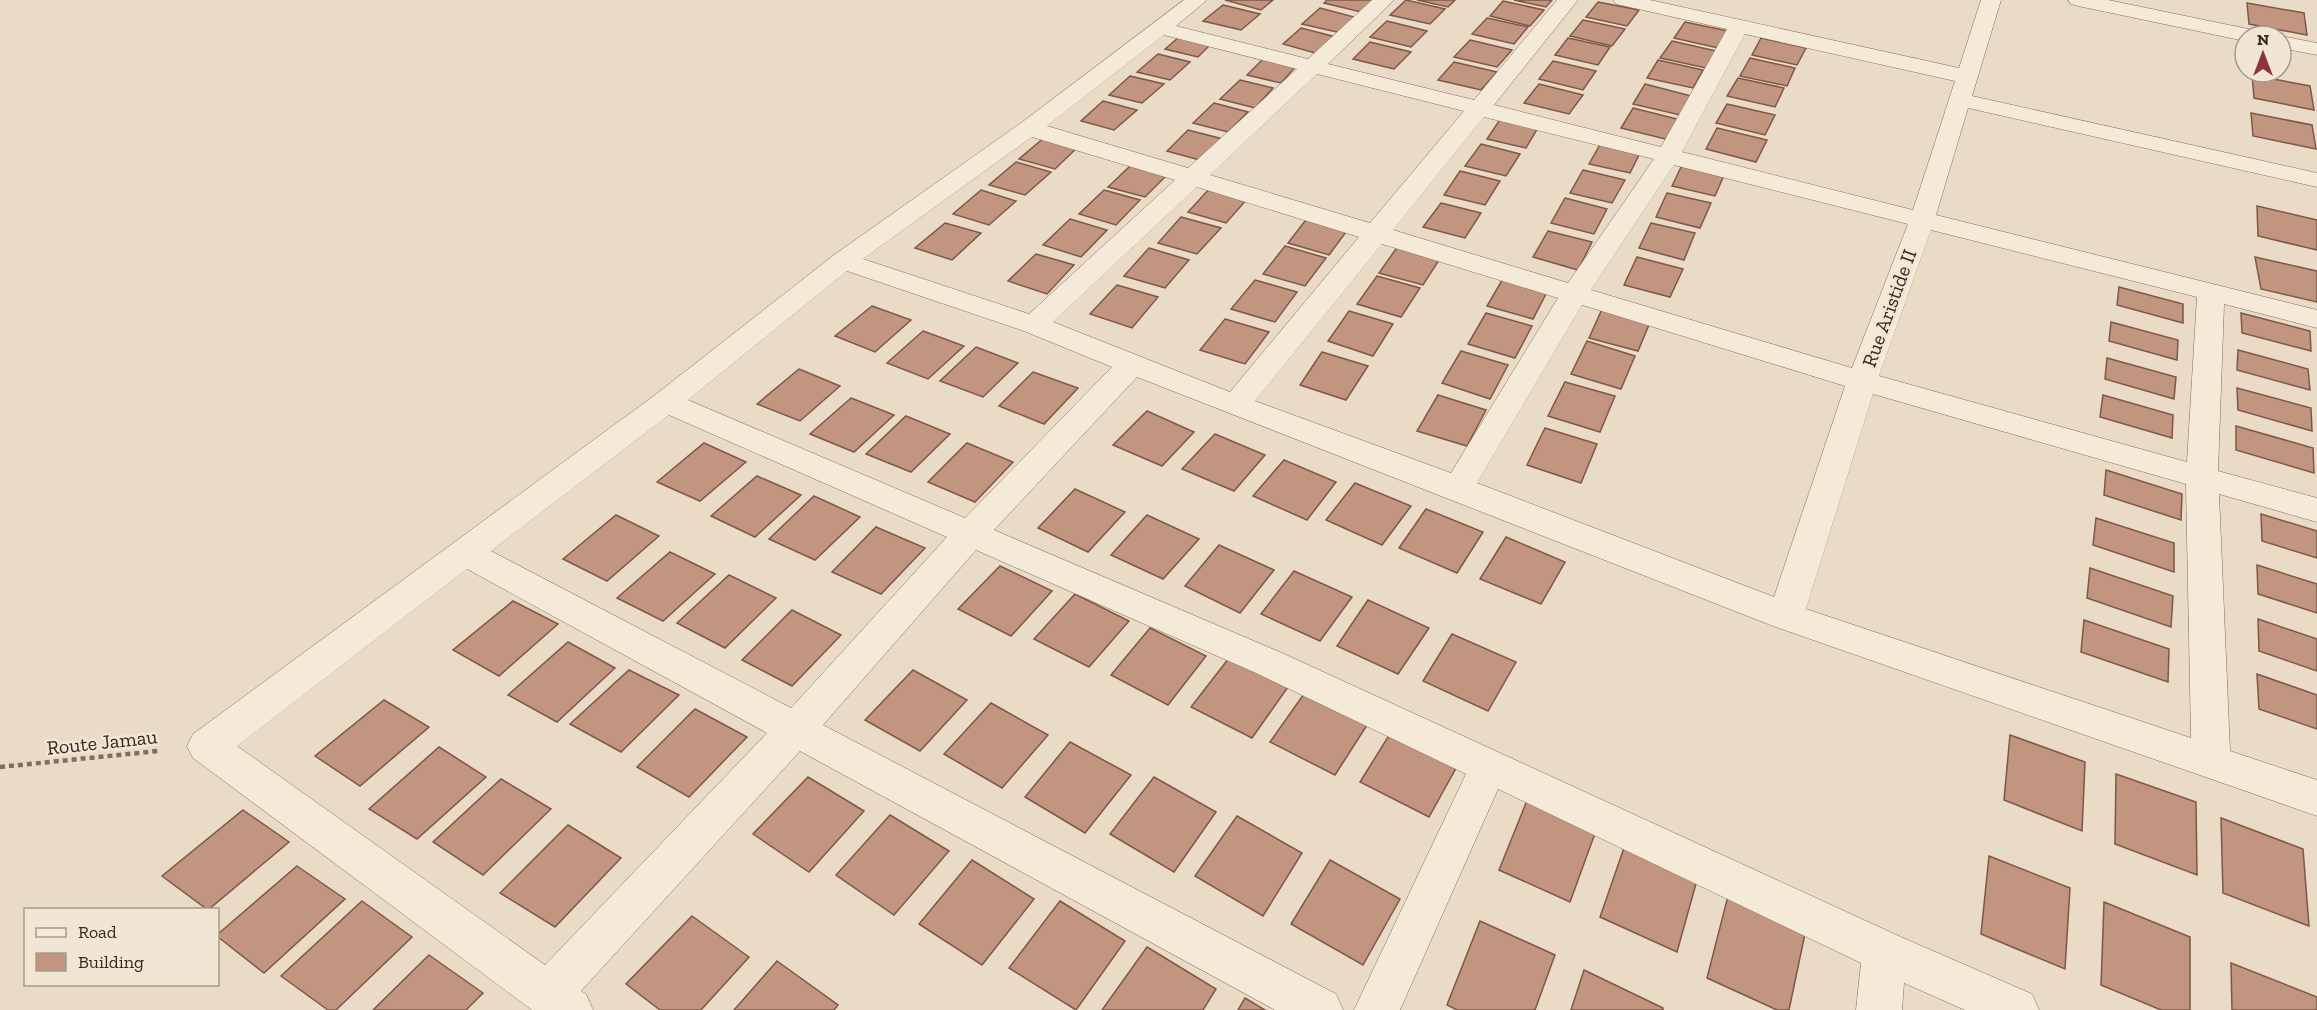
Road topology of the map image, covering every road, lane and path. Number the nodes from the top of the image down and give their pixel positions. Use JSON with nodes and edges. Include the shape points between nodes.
{"nodes":[{"id":1,"x":1197,"y":0,"type":"edge"},
{"id":2,"x":1384,"y":0,"type":"edge"},
{"id":3,"x":1568,"y":0,"type":"edge"},
{"id":4,"x":1623,"y":0,"type":"edge"},
{"id":5,"x":1991,"y":0,"type":"edge"},
{"id":6,"x":2078,"y":0,"type":"edge"},
{"id":7,"x":1739,"y":26,"type":"junction"},
{"id":8,"x":1160,"y":28,"type":"junction"},
{"id":9,"x":2233,"y":32,"type":"edge"},
{"id":10,"x":2293,"y":44,"type":"edge"},
{"id":11,"x":2317,"y":49,"type":"edge"},
{"id":12,"x":1314,"y":67,"type":"junction"},
{"id":13,"x":1964,"y":88,"type":"junction"},
{"id":14,"x":1479,"y":109,"type":"junction"},
{"id":15,"x":1029,"y":128,"type":"junction"},
{"id":16,"x":1668,"y":156,"type":"junction"},
{"id":17,"x":1192,"y":177,"type":"junction"},
{"id":18,"x":2317,"y":180,"type":"edge"},
{"id":19,"x":1922,"y":220,"type":"junction"},
{"id":20,"x":1376,"y":233,"type":"junction"},
{"id":21,"x":843,"y":261,"type":"junction"},
{"id":22,"x":1575,"y":293,"type":"junction"},
{"id":23,"x":2211,"y":293,"type":"junction"},
{"id":24,"x":2317,"y":319,"type":"edge"},
{"id":25,"x":1034,"y":325,"type":"junction"},
{"id":26,"x":1131,"y":365,"type":"junction"},
{"id":27,"x":1862,"y":381,"type":"junction"},
{"id":28,"x":666,"y":402,"type":"junction"},
{"id":29,"x":1235,"y":405,"type":"junction"},
{"id":30,"x":2202,"y":478,"type":"junction"},
{"id":31,"x":1458,"y":488,"type":"junction"},
{"id":32,"x":2317,"y":510,"type":"edge"},
{"id":33,"x":970,"y":534,"type":"junction"},
{"id":34,"x":465,"y":553,"type":"junction"},
{"id":35,"x":1786,"y":616,"type":"junction"},
{"id":36,"x":795,"y":730,"type":"junction"},
{"id":37,"x":207,"y":746,"type":"junction"},
{"id":38,"x":2211,"y":762,"type":"junction"},
{"id":39,"x":1489,"y":766,"type":"junction"},
{"id":40,"x":0,"y":767,"type":"edge"},
{"id":41,"x":2317,"y":798,"type":"edge"},
{"id":42,"x":1885,"y":952,"type":"junction"},
{"id":43,"x":559,"y":1002,"type":"edge"},
{"id":44,"x":1320,"y":1010,"type":"edge"},
{"id":45,"x":1377,"y":1010,"type":"edge"},
{"id":46,"x":1879,"y":1010,"type":"edge"},
{"id":47,"x":2016,"y":1010,"type":"edge"}],
"edges":[{"from":1,"to":8,"type":"street"},
{"from":2,"to":12,"type":"street"},
{"from":3,"to":14,"type":"street"},
{"from":4,"to":7,"type":"street"},
{"from":5,"to":13,"type":"street","name":"Rue Aristide II"},
{"from":6,"to":9,"type":"street"},
{"from":7,"to":13,"type":"street"},
{"from":7,"to":16,"type":"street"},
{"from":8,"to":12,"type":"street"},
{"from":8,"to":15,"type":"street"},
{"from":10,"to":11,"type":"street"},
{"from":12,"to":14,"type":"street"},
{"from":12,"to":17,"type":"street"},
{"from":13,"to":18,"type":"street"},
{"from":13,"to":19,"type":"street","name":"Rue Aristide II"},
{"from":14,"to":16,"type":"street"},
{"from":14,"to":20,"type":"street"},
{"from":15,"to":17,"type":"street"},
{"from":15,"to":21,"type":"street"},
{"from":16,"to":19,"type":"street"},
{"from":16,"to":22,"type":"street"},
{"from":17,"to":20,"type":"street"},
{"from":17,"to":25,"type":"street"},
{"from":19,"to":23,"type":"street"},
{"from":19,"to":27,"type":"street","name":"Rue Aristide II"},
{"from":20,"to":22,"type":"street"},
{"from":20,"to":29,"type":"street"},
{"from":21,"to":25,"type":"street"},
{"from":21,"to":28,"type":"street"},
{"from":22,"to":27,"type":"street"},
{"from":22,"to":31,"type":"street"},
{"from":23,"to":24,"type":"street"},
{"from":23,"to":30,"type":"street"},
{"from":25,"to":26,"type":"street"},
{"from":26,"to":29,"type":"street"},
{"from":26,"to":33,"type":"street"},
{"from":27,"to":30,"type":"street"},
{"from":27,"to":35,"type":"street","name":"Rue Aristide II"},
{"from":28,"to":33,"type":"street"},
{"from":28,"to":34,"type":"street"},
{"from":29,"to":31,"type":"street"},
{"from":30,"to":32,"type":"street"},
{"from":30,"to":38,"type":"street"},
{"from":31,"to":35,"type":"street"},
{"from":33,"to":36,"type":"street"},
{"from":33,"to":39,"type":"street","via":[[1269,663]]},
{"from":34,"to":36,"type":"street"},
{"from":34,"to":37,"type":"street"},
{"from":35,"to":38,"type":"street"},
{"from":36,"to":43,"type":"street"},
{"from":36,"to":44,"type":"street"},
{"from":37,"to":40,"type":"path","name":"Route Jamau"},
{"from":37,"to":43,"type":"street"},
{"from":38,"to":41,"type":"street"},
{"from":39,"to":42,"type":"street"},
{"from":39,"to":45,"type":"street"},
{"from":42,"to":46,"type":"street"},
{"from":42,"to":47,"type":"street"}]}
